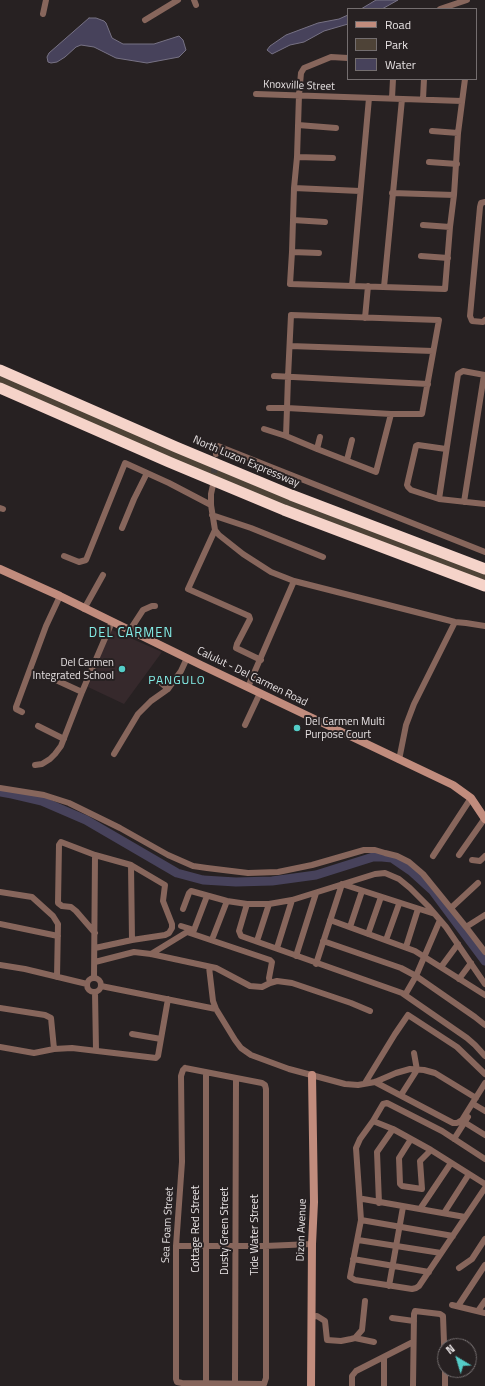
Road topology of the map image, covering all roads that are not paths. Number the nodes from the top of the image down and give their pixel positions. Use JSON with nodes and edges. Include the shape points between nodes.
{"nodes":[{"id":1,"x":46,"y":0,"type":"edge"},
{"id":2,"x":178,"y":0,"type":"edge"},
{"id":3,"x":467,"y":0,"type":"edge"},
{"id":4,"x":443,"y":8,"type":"edge"},
{"id":5,"x":43,"y":14,"type":"dead end"},
{"id":6,"x":145,"y":20,"type":"dead end"},
{"id":7,"x":347,"y":58,"type":"edge"},
{"id":8,"x":393,"y":80,"type":"edge"},
{"id":9,"x":424,"y":80,"type":"edge"},
{"id":10,"x":465,"y":80,"type":"edge"},
{"id":11,"x":256,"y":94,"type":"dead end"},
{"id":12,"x":299,"y":95,"type":"junction"},
{"id":13,"x":368,"y":98,"type":"junction"},
{"id":14,"x":392,"y":98,"type":"junction"},
{"id":15,"x":402,"y":99,"type":"junction"},
{"id":16,"x":423,"y":99,"type":"junction"},
{"id":17,"x":462,"y":101,"type":"junction"},
{"id":18,"x":298,"y":125,"type":"junction"},
{"id":19,"x":336,"y":128,"type":"dead end"},
{"id":20,"x":432,"y":132,"type":"dead end"},
{"id":21,"x":458,"y":133,"type":"junction"},
{"id":22,"x":297,"y":157,"type":"junction"},
{"id":23,"x":333,"y":158,"type":"dead end"},
{"id":24,"x":429,"y":162,"type":"dead end"},
{"id":25,"x":457,"y":164,"type":"junction"},
{"id":26,"x":294,"y":188,"type":"junction"},
{"id":27,"x":360,"y":191,"type":"junction"},
{"id":28,"x":392,"y":193,"type":"junction"},
{"id":29,"x":454,"y":195,"type":"junction"},
{"id":30,"x":485,"y":202,"type":"edge"},
{"id":31,"x":293,"y":220,"type":"junction"},
{"id":32,"x":325,"y":222,"type":"dead end"},
{"id":33,"x":423,"y":225,"type":"dead end"},
{"id":34,"x":450,"y":227,"type":"junction"},
{"id":35,"x":292,"y":252,"type":"junction"},
{"id":36,"x":319,"y":253,"type":"dead end"},
{"id":37,"x":421,"y":256,"type":"dead end"},
{"id":38,"x":448,"y":258,"type":"junction"},
{"id":39,"x":352,"y":286,"type":"junction"},
{"id":40,"x":368,"y":286,"type":"junction"},
{"id":41,"x":384,"y":287,"type":"junction"},
{"id":42,"x":365,"y":318,"type":"junction"},
{"id":43,"x":485,"y":320,"type":"edge"},
{"id":44,"x":290,"y":346,"type":"junction"},
{"id":45,"x":433,"y":351,"type":"junction"},
{"id":46,"x":0,"y":370,"type":"edge"},
{"id":47,"x":484,"y":375,"type":"edge"},
{"id":48,"x":274,"y":376,"type":"dead end"},
{"id":49,"x":288,"y":377,"type":"junction"},
{"id":50,"x":428,"y":384,"type":"junction"},
{"id":51,"x":0,"y":388,"type":"edge"},
{"id":52,"x":269,"y":408,"type":"dead end"},
{"id":53,"x":287,"y":408,"type":"junction"},
{"id":54,"x":391,"y":414,"type":"junction"},
{"id":55,"x":264,"y":429,"type":"dead end"},
{"id":56,"x":286,"y":436,"type":"junction"},
{"id":57,"x":320,"y":437,"type":"dead end"},
{"id":58,"x":352,"y":440,"type":"dead end"},
{"id":59,"x":446,"y":449,"type":"junction"},
{"id":60,"x":317,"y":450,"type":"junction"},
{"id":61,"x":216,"y":454,"type":"dead end"},
{"id":62,"x":347,"y":460,"type":"junction"},
{"id":63,"x":147,"y":473,"type":"junction"},
{"id":64,"x":213,"y":485,"type":"tunnel mouth"},
{"id":65,"x":440,"y":499,"type":"junction"},
{"id":66,"x":464,"y":502,"type":"junction"},
{"id":67,"x":485,"y":504,"type":"edge"},
{"id":68,"x":211,"y":505,"type":"junction"},
{"id":69,"x":212,"y":515,"type":"junction"},
{"id":70,"x":122,"y":528,"type":"dead end"},
{"id":71,"x":215,"y":530,"type":"junction"},
{"id":72,"x":485,"y":552,"type":"edge"},
{"id":73,"x":64,"y":556,"type":"dead end"},
{"id":74,"x":324,"y":557,"type":"dead end"},
{"id":75,"x":0,"y":569,"type":"edge"},
{"id":76,"x":485,"y":569,"type":"edge"},
{"id":77,"x":103,"y":575,"type":"dead end"},
{"id":78,"x":294,"y":581,"type":"junction"},
{"id":79,"x":485,"y":586,"type":"edge"},
{"id":80,"x":60,"y":596,"type":"junction"},
{"id":81,"x":155,"y":606,"type":"dead end"},
{"id":82,"x":84,"y":609,"type":"junction"},
{"id":83,"x":112,"y":622,"type":"junction"},
{"id":84,"x":455,"y":622,"type":"junction"},
{"id":85,"x":485,"y":626,"type":"edge"},
{"id":86,"x":130,"y":630,"type":"junction"},
{"id":87,"x":188,"y":658,"type":"junction"},
{"id":88,"x":261,"y":660,"type":"junction"},
{"id":89,"x":45,"y":675,"type":"dead end"},
{"id":90,"x":160,"y":682,"type":"dead end"},
{"id":91,"x":248,"y":687,"type":"junction"},
{"id":92,"x":168,"y":689,"type":"junction"},
{"id":93,"x":82,"y":692,"type":"junction"},
{"id":94,"x":260,"y":693,"type":"junction"},
{"id":95,"x":22,"y":712,"type":"dead end"},
{"id":96,"x":38,"y":726,"type":"dead end"},
{"id":97,"x":245,"y":726,"type":"dead end"},
{"id":98,"x":64,"y":739,"type":"junction"},
{"id":99,"x":114,"y":754,"type":"dead end"},
{"id":100,"x":399,"y":760,"type":"junction"},
{"id":101,"x":35,"y":765,"type":"dead end"},
{"id":102,"x":0,"y":788,"type":"edge"},
{"id":103,"x":471,"y":798,"type":"junction"},
{"id":104,"x":485,"y":818,"type":"edge"},
{"id":105,"x":95,"y":855,"type":"junction"},
{"id":106,"x":458,"y":855,"type":"dead end"},
{"id":107,"x":433,"y":856,"type":"dead end"},
{"id":108,"x":485,"y":856,"type":"edge"},
{"id":109,"x":472,"y":860,"type":"dead end"},
{"id":110,"x":131,"y":866,"type":"junction"},
{"id":111,"x":478,"y":882,"type":"dead end"},
{"id":112,"x":342,"y":884,"type":"junction"},
{"id":113,"x":362,"y":891,"type":"junction"},
{"id":114,"x":0,"y":892,"type":"edge"},
{"id":115,"x":316,"y":893,"type":"junction"},
{"id":116,"x":207,"y":896,"type":"junction"},
{"id":117,"x":381,"y":897,"type":"junction"},
{"id":118,"x":292,"y":900,"type":"junction"},
{"id":119,"x":227,"y":901,"type":"junction"},
{"id":120,"x":247,"y":904,"type":"junction"},
{"id":121,"x":270,"y":904,"type":"junction"},
{"id":122,"x":399,"y":904,"type":"junction"},
{"id":123,"x":451,"y":908,"type":"junction"},
{"id":124,"x":183,"y":909,"type":"dead end"},
{"id":125,"x":418,"y":909,"type":"junction"},
{"id":126,"x":435,"y":914,"type":"junction"},
{"id":127,"x":485,"y":915,"type":"edge"},
{"id":128,"x":330,"y":920,"type":"junction"},
{"id":129,"x":440,"y":920,"type":"junction"},
{"id":130,"x":0,"y":924,"type":"edge"},
{"id":131,"x":181,"y":926,"type":"dead end"},
{"id":132,"x":350,"y":927,"type":"junction"},
{"id":133,"x":466,"y":927,"type":"junction"},
{"id":134,"x":194,"y":930,"type":"junction"},
{"id":135,"x":95,"y":933,"type":"junction"},
{"id":136,"x":368,"y":934,"type":"junction"},
{"id":137,"x":58,"y":936,"type":"junction"},
{"id":138,"x":241,"y":936,"type":"junction"},
{"id":139,"x":213,"y":937,"type":"junction"},
{"id":140,"x":132,"y":940,"type":"junction"},
{"id":141,"x":386,"y":940,"type":"junction"},
{"id":142,"x":257,"y":941,"type":"junction"},
{"id":143,"x":323,"y":941,"type":"junction"},
{"id":144,"x":458,"y":944,"type":"junction"},
{"id":145,"x":406,"y":947,"type":"junction"},
{"id":146,"x":95,"y":948,"type":"junction"},
{"id":147,"x":277,"y":948,"type":"junction"},
{"id":148,"x":485,"y":952,"type":"edge"},
{"id":149,"x":151,"y":954,"type":"junction"},
{"id":150,"x":296,"y":956,"type":"junction"},
{"id":151,"x":425,"y":956,"type":"junction"},
{"id":152,"x":95,"y":962,"type":"junction"},
{"id":153,"x":471,"y":963,"type":"junction"},
{"id":154,"x":316,"y":964,"type":"junction"},
{"id":155,"x":0,"y":965,"type":"edge"},
{"id":156,"x":209,"y":967,"type":"junction"},
{"id":157,"x":441,"y":967,"type":"junction"},
{"id":158,"x":416,"y":976,"type":"junction"},
{"id":159,"x":57,"y":977,"type":"junction"},
{"id":160,"x":94,"y":978,"type":"junction"},
{"id":161,"x":459,"y":979,"type":"junction"},
{"id":162,"x":270,"y":982,"type":"junction"},
{"id":163,"x":87,"y":984,"type":"junction"},
{"id":164,"x":485,"y":984,"type":"edge"},
{"id":165,"x":101,"y":986,"type":"junction"},
{"id":166,"x":95,"y":992,"type":"junction"},
{"id":167,"x":405,"y":995,"type":"junction"},
{"id":168,"x":485,"y":995,"type":"edge"},
{"id":169,"x":168,"y":999,"type":"junction"},
{"id":170,"x":0,"y":1008,"type":"edge"},
{"id":171,"x":216,"y":1009,"type":"junction"},
{"id":172,"x":370,"y":1011,"type":"dead end"},
{"id":173,"x":485,"y":1025,"type":"edge"},
{"id":174,"x":132,"y":1034,"type":"dead end"},
{"id":175,"x":161,"y":1039,"type":"junction"},
{"id":176,"x":0,"y":1047,"type":"edge"},
{"id":177,"x":483,"y":1048,"type":"edge"},
{"id":178,"x":54,"y":1049,"type":"junction"},
{"id":179,"x":96,"y":1050,"type":"junction"},
{"id":180,"x":414,"y":1053,"type":"dead end"},
{"id":181,"x":485,"y":1056,"type":"edge"},
{"id":182,"x":417,"y":1070,"type":"junction"},
{"id":183,"x":206,"y":1073,"type":"junction"},
{"id":184,"x":485,"y":1074,"type":"edge"},
{"id":185,"x":312,"y":1075,"type":"junction"},
{"id":186,"x":236,"y":1078,"type":"junction"},
{"id":187,"x":375,"y":1082,"type":"junction"},
{"id":188,"x":365,"y":1083,"type":"junction"},
{"id":189,"x":485,"y":1084,"type":"edge"},
{"id":190,"x":485,"y":1090,"type":"edge"},
{"id":191,"x":400,"y":1095,"type":"junction"},
{"id":192,"x":475,"y":1101,"type":"junction"},
{"id":193,"x":485,"y":1110,"type":"edge"},
{"id":194,"x":373,"y":1121,"type":"junction"},
{"id":195,"x":464,"y":1122,"type":"junction"},
{"id":196,"x":393,"y":1129,"type":"junction"},
{"id":197,"x":485,"y":1135,"type":"edge"},
{"id":198,"x":411,"y":1139,"type":"junction"},
{"id":199,"x":454,"y":1139,"type":"junction"},
{"id":200,"x":431,"y":1150,"type":"junction"},
{"id":201,"x":485,"y":1159,"type":"edge"},
{"id":202,"x":451,"y":1163,"type":"junction"},
{"id":203,"x":469,"y":1174,"type":"junction"},
{"id":204,"x":485,"y":1184,"type":"edge"},
{"id":205,"x":423,"y":1188,"type":"junction"},
{"id":206,"x":485,"y":1188,"type":"edge"},
{"id":207,"x":430,"y":1192,"type":"junction"},
{"id":208,"x":360,"y":1200,"type":"junction"},
{"id":209,"x":379,"y":1202,"type":"junction"},
{"id":210,"x":403,"y":1207,"type":"junction"},
{"id":211,"x":420,"y":1209,"type":"junction"},
{"id":212,"x":444,"y":1213,"type":"junction"},
{"id":213,"x":465,"y":1217,"type":"junction"},
{"id":214,"x":361,"y":1220,"type":"junction"},
{"id":215,"x":400,"y":1226,"type":"junction"},
{"id":216,"x":453,"y":1236,"type":"junction"},
{"id":217,"x":485,"y":1239,"type":"edge"},
{"id":218,"x":358,"y":1240,"type":"junction"},
{"id":219,"x":312,"y":1244,"type":"junction"},
{"id":220,"x":176,"y":1246,"type":"junction"},
{"id":221,"x":206,"y":1246,"type":"junction"},
{"id":222,"x":235,"y":1246,"type":"junction"},
{"id":223,"x":265,"y":1246,"type":"junction"},
{"id":224,"x":396,"y":1247,"type":"junction"},
{"id":225,"x":441,"y":1254,"type":"junction"},
{"id":226,"x":354,"y":1259,"type":"junction"},
{"id":227,"x":485,"y":1265,"type":"edge"},
{"id":228,"x":393,"y":1266,"type":"junction"},
{"id":229,"x":459,"y":1268,"type":"dead end"},
{"id":230,"x":429,"y":1272,"type":"junction"},
{"id":231,"x":390,"y":1286,"type":"junction"},
{"id":232,"x":366,"y":1301,"type":"dead end"},
{"id":233,"x":485,"y":1301,"type":"edge"},
{"id":234,"x":482,"y":1312,"type":"edge"},
{"id":235,"x":311,"y":1316,"type":"junction"},
{"id":236,"x":392,"y":1318,"type":"dead end"},
{"id":237,"x":414,"y":1321,"type":"junction"},
{"id":238,"x":355,"y":1338,"type":"junction"},
{"id":239,"x":444,"y":1338,"type":"edge"},
{"id":240,"x":374,"y":1342,"type":"dead end"},
{"id":241,"x":413,"y":1342,"type":"junction"},
{"id":242,"x":384,"y":1357,"type":"junction"},
{"id":243,"x":206,"y":1384,"type":"junction"},
{"id":244,"x":235,"y":1384,"type":"junction"},
{"id":245,"x":311,"y":1386,"type":"edge"},
{"id":246,"x":352,"y":1386,"type":"edge"},
{"id":247,"x":384,"y":1386,"type":"edge"},
{"id":248,"x":413,"y":1386,"type":"edge"}],
"edges":[{"from":1,"to":5,"type":"street"},
{"from":2,"to":6,"type":"street"},
{"from":3,"to":4,"type":"street"},
{"from":7,"to":12,"type":"street","via":[[331,57],[304,68],[301,73]]},
{"from":8,"to":14,"type":"street"},
{"from":9,"to":16,"type":"street"},
{"from":10,"to":17,"type":"street"},
{"from":11,"to":12,"type":"street","name":"Knoxville Street"},
{"from":12,"to":13,"type":"street","name":"Knoxville Street"},
{"from":12,"to":18,"type":"street"},
{"from":13,"to":14,"type":"street","name":"Knoxville Street"},
{"from":13,"to":27,"type":"street"},
{"from":14,"to":15,"type":"street","name":"Knoxville Street"},
{"from":15,"to":16,"type":"street","name":"Knoxville Street"},
{"from":15,"to":28,"type":"street"},
{"from":16,"to":17,"type":"street","name":"Knoxville Street"},
{"from":17,"to":21,"type":"street"},
{"from":18,"to":19,"type":"street"},
{"from":18,"to":22,"type":"street"},
{"from":20,"to":21,"type":"street"},
{"from":21,"to":25,"type":"street"},
{"from":22,"to":23,"type":"street"},
{"from":22,"to":26,"type":"street"},
{"from":24,"to":25,"type":"street"},
{"from":25,"to":29,"type":"street"},
{"from":26,"to":27,"type":"street"},
{"from":26,"to":31,"type":"street"},
{"from":27,"to":39,"type":"street"},
{"from":28,"to":29,"type":"street"},
{"from":28,"to":41,"type":"street"},
{"from":29,"to":34,"type":"street"},
{"from":30,"to":43,"type":"street","via":[[481,203],[480,207],[470,316],[472,321]]},
{"from":31,"to":32,"type":"street"},
{"from":31,"to":35,"type":"street"},
{"from":33,"to":34,"type":"street"},
{"from":34,"to":38,"type":"street"},
{"from":35,"to":36,"type":"street"},
{"from":35,"to":39,"type":"street","via":[[290,284]]},
{"from":37,"to":38,"type":"street"},
{"from":38,"to":41,"type":"street","via":[[445,289]]},
{"from":39,"to":40,"type":"street"},
{"from":40,"to":41,"type":"street"},
{"from":40,"to":42,"type":"street"},
{"from":42,"to":44,"type":"street","via":[[291,315]]},
{"from":42,"to":45,"type":"street","via":[[439,320]]},
{"from":44,"to":45,"type":"street"},
{"from":44,"to":49,"type":"street"},
{"from":45,"to":50,"type":"street"},
{"from":46,"to":76,"type":"highway","name":"North Luzon Expressway","via":[[291,495]]},
{"from":47,"to":59,"type":"street","via":[[463,371],[458,374]]},
{"from":47,"to":66,"type":"street"},
{"from":48,"to":49,"type":"street"},
{"from":49,"to":50,"type":"street"},
{"from":49,"to":53,"type":"street"},
{"from":50,"to":54,"type":"street","via":[[422,414]]},
{"from":51,"to":79,"type":"highway","via":[[270,504]]},
{"from":52,"to":53,"type":"street"},
{"from":53,"to":54,"type":"street"},
{"from":53,"to":56,"type":"street"},
{"from":54,"to":62,"type":"street","via":[[376,472]]},
{"from":55,"to":56,"type":"street"},
{"from":56,"to":60,"type":"street"},
{"from":57,"to":60,"type":"street"},
{"from":58,"to":62,"type":"street"},
{"from":59,"to":65,"type":"street"},
{"from":59,"to":65,"type":"street","via":[[416,446],[407,485],[411,490]]},
{"from":60,"to":62,"type":"street"},
{"from":61,"to":72,"type":"street","via":[[218,446]]},
{"from":63,"to":68,"type":"street"},
{"from":63,"to":70,"type":"street"},
{"from":63,"to":73,"type":"street","via":[[125,463],[86,560],[79,562]]},
{"from":64,"to":68,"type":"street"},
{"from":65,"to":66,"type":"street"},
{"from":66,"to":67,"type":"street"},
{"from":68,"to":69,"type":"street"},
{"from":69,"to":71,"type":"street"},
{"from":69,"to":74,"type":"street"},
{"from":71,"to":78,"type":"street","via":[[255,563]]},
{"from":71,"to":88,"type":"street","via":[[188,589],[250,616],[236,648]]},
{"from":75,"to":80,"type":"main road","name":"Calulut - Del Carmen Road"},
{"from":77,"to":82,"type":"street"},
{"from":78,"to":84,"type":"street"},
{"from":78,"to":88,"type":"street"},
{"from":80,"to":82,"type":"main road","name":"Calulut - Del Carmen Road"},
{"from":80,"to":95,"type":"street","via":[[16,707]]},
{"from":81,"to":86,"type":"street","via":[[143,610]]},
{"from":82,"to":83,"type":"main road","name":"Calulut - Del Carmen Road"},
{"from":83,"to":86,"type":"main road","name":"Calulut - Del Carmen Road"},
{"from":83,"to":93,"type":"street"},
{"from":84,"to":85,"type":"street"},
{"from":84,"to":100,"type":"street","via":[[406,725]]},
{"from":86,"to":87,"type":"main road","name":"Calulut - Del Carmen Road"},
{"from":87,"to":91,"type":"main road","name":"Calulut - Del Carmen Road"},
{"from":87,"to":92,"type":"street"},
{"from":88,"to":91,"type":"street"},
{"from":89,"to":93,"type":"street"},
{"from":90,"to":92,"type":"street"},
{"from":91,"to":94,"type":"main road","name":"Calulut - Del Carmen Road"},
{"from":92,"to":99,"type":"street","via":[[138,714]]},
{"from":93,"to":98,"type":"street"},
{"from":94,"to":97,"type":"street"},
{"from":94,"to":100,"type":"main road","name":"Calulut - Del Carmen Road"},
{"from":96,"to":98,"type":"street"},
{"from":98,"to":101,"type":"street","via":[[56,754],[42,764]]},
{"from":100,"to":103,"type":"main road","name":"Calulut - Del Carmen Road","via":[[453,785]]},
{"from":102,"to":123,"type":"street","via":[[44,795],[69,803],[193,866],[248,873],[278,872],[364,850],[385,852],[409,862],[423,874]]},
{"from":103,"to":104,"type":"main road","name":"Calulut - Del Carmen Road"},
{"from":103,"to":107,"type":"street"},
{"from":104,"to":106,"type":"street"},
{"from":105,"to":110,"type":"street"},
{"from":105,"to":135,"type":"street"},
{"from":105,"to":135,"type":"street","via":[[65,842],[59,844],[58,904],[71,907]]},
{"from":108,"to":109,"type":"street","via":[[480,861]]},
{"from":110,"to":140,"type":"street"},
{"from":110,"to":140,"type":"street","via":[[165,884],[163,901],[171,918],[172,928],[165,935]]},
{"from":111,"to":123,"type":"street"},
{"from":112,"to":113,"type":"street"},
{"from":112,"to":115,"type":"street"},
{"from":112,"to":126,"type":"street","via":[[375,874],[393,875],[410,888]]},
{"from":112,"to":128,"type":"street"},
{"from":113,"to":117,"type":"street"},
{"from":113,"to":132,"type":"street"},
{"from":114,"to":137,"type":"street","via":[[32,897],[53,916],[58,924]]},
{"from":115,"to":118,"type":"street"},
{"from":115,"to":150,"type":"street"},
{"from":116,"to":119,"type":"street"},
{"from":116,"to":124,"type":"street","via":[[194,890],[189,892]]},
{"from":116,"to":134,"type":"street"},
{"from":117,"to":122,"type":"street"},
{"from":117,"to":136,"type":"street"},
{"from":118,"to":121,"type":"street"},
{"from":118,"to":147,"type":"street"},
{"from":119,"to":120,"type":"street"},
{"from":119,"to":139,"type":"street"},
{"from":120,"to":121,"type":"street"},
{"from":120,"to":138,"type":"street","via":[[239,932]]},
{"from":121,"to":142,"type":"street"},
{"from":122,"to":125,"type":"street"},
{"from":122,"to":141,"type":"street"},
{"from":123,"to":133,"type":"street"},
{"from":125,"to":126,"type":"street"},
{"from":125,"to":145,"type":"street"},
{"from":126,"to":129,"type":"street"},
{"from":127,"to":133,"type":"street"},
{"from":128,"to":132,"type":"street"},
{"from":128,"to":143,"type":"street"},
{"from":129,"to":144,"type":"street"},
{"from":129,"to":151,"type":"street"},
{"from":130,"to":137,"type":"street"},
{"from":131,"to":134,"type":"street"},
{"from":132,"to":136,"type":"street"},
{"from":133,"to":148,"type":"street"},
{"from":134,"to":139,"type":"street"},
{"from":135,"to":146,"type":"street"},
{"from":136,"to":141,"type":"street"},
{"from":137,"to":159,"type":"street"},
{"from":138,"to":139,"type":"street","via":[[237,946]]},
{"from":138,"to":142,"type":"street"},
{"from":140,"to":146,"type":"street"},
{"from":141,"to":145,"type":"street"},
{"from":142,"to":147,"type":"street"},
{"from":143,"to":154,"type":"street"},
{"from":143,"to":158,"type":"street","via":[[401,968]]},
{"from":144,"to":153,"type":"street"},
{"from":144,"to":157,"type":"street"},
{"from":145,"to":151,"type":"street"},
{"from":146,"to":152,"type":"street"},
{"from":147,"to":150,"type":"street"},
{"from":149,"to":152,"type":"street","via":[[134,952]]},
{"from":149,"to":156,"type":"street"},
{"from":149,"to":162,"type":"street","via":[[187,932],[270,960]]},
{"from":150,"to":154,"type":"street"},
{"from":151,"to":157,"type":"street"},
{"from":151,"to":158,"type":"street"},
{"from":152,"to":160,"type":"street"},
{"from":153,"to":161,"type":"street"},
{"from":153,"to":164,"type":"street"},
{"from":154,"to":167,"type":"street"},
{"from":155,"to":159,"type":"street"},
{"from":156,"to":162,"type":"street","via":[[216,968],[250,986],[262,987]]},
{"from":156,"to":171,"type":"street"},
{"from":157,"to":161,"type":"street"},
{"from":158,"to":167,"type":"street"},
{"from":158,"to":173,"type":"street"},
{"from":159,"to":163,"type":"street"},
{"from":160,"to":163,"type":"street"},
{"from":160,"to":165,"type":"street"},
{"from":161,"to":168,"type":"street"},
{"from":162,"to":172,"type":"street","via":[[292,983]]},
{"from":163,"to":166,"type":"street","via":[[90,991]]},
{"from":165,"to":166,"type":"street"},
{"from":165,"to":169,"type":"street"},
{"from":166,"to":179,"type":"street"},
{"from":167,"to":177,"type":"street"},
{"from":169,"to":171,"type":"street"},
{"from":169,"to":175,"type":"street"},
{"from":170,"to":178,"type":"street","via":[[51,1018]]},
{"from":171,"to":185,"type":"street","via":[[246,1053]]},
{"from":174,"to":175,"type":"street"},
{"from":175,"to":179,"type":"street","via":[[158,1056],[153,1058]]},
{"from":176,"to":178,"type":"street","via":[[34,1054]]},
{"from":177,"to":181,"type":"street"},
{"from":178,"to":179,"type":"street"},
{"from":180,"to":182,"type":"street"},
{"from":182,"to":187,"type":"street","via":[[396,1073]]},
{"from":182,"to":191,"type":"street"},
{"from":182,"to":192,"type":"street","via":[[435,1073]]},
{"from":183,"to":186,"type":"street"},
{"from":183,"to":220,"type":"street","name":"Sea Foam Street","via":[[189,1069],[183,1070],[181,1076],[182,1162]]},
{"from":183,"to":221,"type":"street","name":"Cottage Red Street"},
{"from":184,"to":188,"type":"street","via":[[457,1047],[408,1016]]},
{"from":185,"to":188,"type":"street","via":[[345,1084]]},
{"from":185,"to":219,"type":"main road","name":"Dizon Avenue"},
{"from":186,"to":222,"type":"street","name":"Dusty Green Street"},
{"from":186,"to":223,"type":"street","name":"Tide Water Street","via":[[262,1083],[266,1089]]},
{"from":187,"to":188,"type":"street"},
{"from":187,"to":191,"type":"street"},
{"from":189,"to":192,"type":"street"},
{"from":190,"to":192,"type":"street"},
{"from":191,"to":192,"type":"street","via":[[453,1123],[462,1120]]},
{"from":192,"to":193,"type":"street"},
{"from":192,"to":195,"type":"street"},
{"from":194,"to":196,"type":"street"},
{"from":194,"to":199,"type":"street","via":[[383,1104],[387,1103]]},
{"from":194,"to":208,"type":"street","via":[[356,1148]]},
{"from":195,"to":197,"type":"street"},
{"from":195,"to":199,"type":"street"},
{"from":196,"to":198,"type":"street"},
{"from":196,"to":209,"type":"street","via":[[377,1152]]},
{"from":198,"to":200,"type":"street"},
{"from":198,"to":205,"type":"street","via":[[399,1158],[400,1184]]},
{"from":199,"to":201,"type":"street"},
{"from":200,"to":202,"type":"street"},
{"from":200,"to":205,"type":"street","via":[[420,1161]]},
{"from":202,"to":203,"type":"street"},
{"from":202,"to":207,"type":"street"},
{"from":203,"to":204,"type":"street"},
{"from":203,"to":212,"type":"street"},
{"from":205,"to":207,"type":"street"},
{"from":206,"to":213,"type":"street"},
{"from":207,"to":211,"type":"street"},
{"from":208,"to":209,"type":"street"},
{"from":208,"to":214,"type":"street"},
{"from":209,"to":210,"type":"street"},
{"from":210,"to":211,"type":"street"},
{"from":210,"to":215,"type":"street"},
{"from":211,"to":212,"type":"street"},
{"from":212,"to":213,"type":"street"},
{"from":213,"to":216,"type":"street"},
{"from":214,"to":215,"type":"street"},
{"from":214,"to":218,"type":"street"},
{"from":215,"to":216,"type":"street"},
{"from":215,"to":224,"type":"street"},
{"from":216,"to":225,"type":"street"},
{"from":217,"to":229,"type":"street","via":[[472,1259]]},
{"from":218,"to":224,"type":"street"},
{"from":218,"to":226,"type":"street"},
{"from":219,"to":223,"type":"street"},
{"from":219,"to":235,"type":"main road","name":"Dizon Avenue"},
{"from":220,"to":221,"type":"street"},
{"from":220,"to":243,"type":"street","name":"Sea Foam Street","via":[[176,1379],[177,1382]]},
{"from":221,"to":222,"type":"street"},
{"from":221,"to":243,"type":"street","name":"Cottage Red Street"},
{"from":222,"to":223,"type":"street"},
{"from":222,"to":244,"type":"street","name":"Dusty Green Street"},
{"from":223,"to":244,"type":"street","name":"Tide Water Street","via":[[266,1378],[264,1384]]},
{"from":224,"to":225,"type":"street"},
{"from":224,"to":228,"type":"street"},
{"from":225,"to":230,"type":"street"},
{"from":226,"to":228,"type":"street"},
{"from":226,"to":231,"type":"street","via":[[350,1277]]},
{"from":227,"to":234,"type":"street","via":[[455,1306]]},
{"from":228,"to":230,"type":"street"},
{"from":228,"to":231,"type":"street"},
{"from":230,"to":231,"type":"street","via":[[416,1288]]},
{"from":232,"to":238,"type":"street","via":[[362,1330]]},
{"from":233,"to":234,"type":"street"},
{"from":235,"to":238,"type":"street","via":[[317,1316],[325,1321],[327,1340]]},
{"from":235,"to":245,"type":"main road","name":"Dizon Avenue"},
{"from":236,"to":237,"type":"street"},
{"from":237,"to":239,"type":"street","via":[[415,1311],[440,1314],[443,1316]]},
{"from":237,"to":241,"type":"street"},
{"from":238,"to":240,"type":"street"},
{"from":241,"to":242,"type":"street"},
{"from":241,"to":248,"type":"street"},
{"from":242,"to":246,"type":"street","via":[[354,1373]]},
{"from":242,"to":247,"type":"street"},
{"from":243,"to":244,"type":"street"}]}
